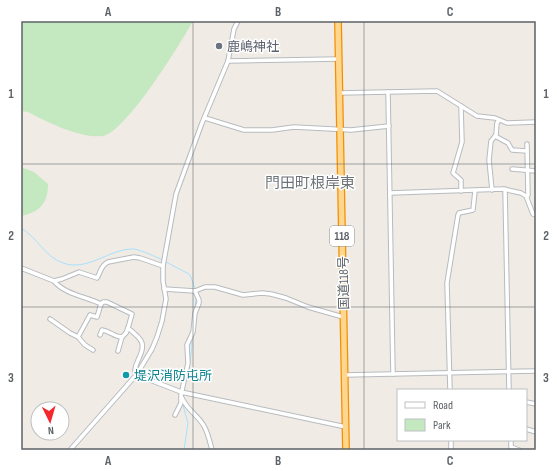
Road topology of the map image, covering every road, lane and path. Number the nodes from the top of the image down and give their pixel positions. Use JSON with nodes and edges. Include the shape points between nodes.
{"nodes":[{"id":1,"x":238,"y":21,"type":"edge"},
{"id":2,"x":338,"y":21,"type":"edge"},
{"id":3,"x":339,"y":59,"type":"junction"},
{"id":4,"x":228,"y":60,"type":"junction"},
{"id":5,"x":388,"y":92,"type":"junction"},
{"id":6,"x":339,"y":93,"type":"junction"},
{"id":7,"x":461,"y":106,"type":"junction"},
{"id":8,"x":205,"y":118,"type":"junction"},
{"id":9,"x":499,"y":120,"type":"junction"},
{"id":10,"x":536,"y":122,"type":"edge"},
{"id":11,"x":389,"y":126,"type":"junction"},
{"id":12,"x":340,"y":130,"type":"junction"},
{"id":13,"x":495,"y":136,"type":"junction"},
{"id":14,"x":526,"y":144,"type":"dead end"},
{"id":15,"x":527,"y":151,"type":"junction"},
{"id":16,"x":512,"y":169,"type":"dead end"},
{"id":17,"x":527,"y":170,"type":"junction"},
{"id":18,"x":536,"y":171,"type":"edge"},
{"id":19,"x":505,"y":189,"type":"junction"},
{"id":20,"x":492,"y":190,"type":"junction"},
{"id":21,"x":461,"y":191,"type":"junction"},
{"id":22,"x":475,"y":191,"type":"junction"},
{"id":23,"x":390,"y":193,"type":"junction"},
{"id":24,"x":527,"y":197,"type":"junction"},
{"id":25,"x":536,"y":215,"type":"edge"},
{"id":26,"x":163,"y":266,"type":"junction"},
{"id":27,"x":21,"y":268,"type":"edge"},
{"id":28,"x":54,"y":281,"type":"junction"},
{"id":29,"x":164,"y":289,"type":"junction"},
{"id":30,"x":195,"y":291,"type":"junction"},
{"id":31,"x":101,"y":304,"type":"junction"},
{"id":32,"x":343,"y":317,"type":"junction"},
{"id":33,"x":50,"y":319,"type":"dead end"},
{"id":34,"x":128,"y":328,"type":"junction"},
{"id":35,"x":100,"y":335,"type":"dead end"},
{"id":36,"x":78,"y":337,"type":"junction"},
{"id":37,"x":122,"y":337,"type":"junction"},
{"id":38,"x":93,"y":350,"type":"dead end"},
{"id":39,"x":118,"y":351,"type":"dead end"},
{"id":40,"x":509,"y":371,"type":"junction"},
{"id":41,"x":536,"y":371,"type":"edge"},
{"id":42,"x":449,"y":373,"type":"junction"},
{"id":43,"x":137,"y":374,"type":"junction"},
{"id":44,"x":393,"y":374,"type":"junction"},
{"id":45,"x":344,"y":375,"type":"junction"},
{"id":46,"x":450,"y":389,"type":"edge"},
{"id":47,"x":509,"y":389,"type":"edge"},
{"id":48,"x":181,"y":393,"type":"junction"},
{"id":49,"x":175,"y":415,"type":"dead end"},
{"id":50,"x":346,"y":427,"type":"junction"},
{"id":51,"x":511,"y":441,"type":"edge"},
{"id":52,"x":70,"y":450,"type":"edge"},
{"id":53,"x":212,"y":450,"type":"edge"},
{"id":54,"x":346,"y":450,"type":"edge"},
{"id":55,"x":518,"y":450,"type":"edge"}],
"edges":[{"from":1,"to":4,"type":"street","via":[[234,28]]},
{"from":2,"to":3,"type":"highway","name":"国道118号","number":"118"},
{"from":3,"to":4,"type":"street"},
{"from":3,"to":6,"type":"highway","name":"国道118号","number":"118"},
{"from":4,"to":8,"type":"street"},
{"from":5,"to":6,"type":"street"},
{"from":5,"to":7,"type":"street","via":[[437,91]]},
{"from":5,"to":11,"type":"street"},
{"from":6,"to":12,"type":"highway","name":"国道118号","number":"118"},
{"from":7,"to":9,"type":"street","via":[[477,116]]},
{"from":7,"to":21,"type":"street","via":[[462,142],[453,173],[462,180]]},
{"from":8,"to":12,"type":"street","via":[[244,130],[294,127]]},
{"from":8,"to":26,"type":"street","via":[[176,194]]},
{"from":9,"to":10,"type":"street","via":[[507,123]]},
{"from":9,"to":13,"type":"street"},
{"from":11,"to":12,"type":"street"},
{"from":11,"to":23,"type":"street"},
{"from":12,"to":32,"type":"highway","name":"国道118号","number":"118"},
{"from":13,"to":15,"type":"street","via":[[508,143],[512,150]]},
{"from":13,"to":20,"type":"street","via":[[491,141],[489,160]]},
{"from":14,"to":15,"type":"street"},
{"from":15,"to":17,"type":"street"},
{"from":16,"to":17,"type":"street"},
{"from":17,"to":18,"type":"street"},
{"from":17,"to":24,"type":"street"},
{"from":19,"to":20,"type":"street"},
{"from":19,"to":24,"type":"street"},
{"from":19,"to":40,"type":"street"},
{"from":20,"to":22,"type":"street"},
{"from":21,"to":22,"type":"street"},
{"from":21,"to":23,"type":"street"},
{"from":22,"to":42,"type":"street","via":[[473,210],[458,215],[450,262],[447,283]]},
{"from":23,"to":44,"type":"street"},
{"from":24,"to":25,"type":"street","via":[[533,214]]},
{"from":26,"to":28,"type":"street","via":[[134,257],[104,264],[97,278],[80,272]]},
{"from":26,"to":29,"type":"street"},
{"from":27,"to":28,"type":"street"},
{"from":28,"to":31,"type":"street","via":[[66,290]]},
{"from":29,"to":30,"type":"street"},
{"from":29,"to":43,"type":"street","via":[[166,299],[162,322],[152,349]]},
{"from":30,"to":32,"type":"street","via":[[204,287],[215,287],[243,296],[271,294]]},
{"from":30,"to":48,"type":"street","via":[[199,303],[193,332],[187,345],[188,363]]},
{"from":31,"to":34,"type":"street","via":[[107,302],[132,314]]},
{"from":31,"to":36,"type":"street","via":[[97,317],[90,315]]},
{"from":32,"to":45,"type":"highway","name":"国道118号","number":"118"},
{"from":33,"to":36,"type":"street"},
{"from":34,"to":37,"type":"street"},
{"from":34,"to":43,"type":"street","via":[[140,338],[143,345],[135,367]]},
{"from":35,"to":37,"type":"street","via":[[102,330]]},
{"from":36,"to":38,"type":"street","via":[[84,345]]},
{"from":37,"to":39,"type":"street"},
{"from":40,"to":41,"type":"street"},
{"from":40,"to":42,"type":"street"},
{"from":40,"to":47,"type":"street"},
{"from":42,"to":44,"type":"street"},
{"from":42,"to":46,"type":"street"},
{"from":43,"to":48,"type":"street"},
{"from":43,"to":52,"type":"street"},
{"from":44,"to":45,"type":"street"},
{"from":45,"to":50,"type":"highway","name":"国道118号","number":"118"},
{"from":48,"to":49,"type":"street","via":[[181,403]]},
{"from":48,"to":50,"type":"street"},
{"from":48,"to":53,"type":"street","via":[[185,405],[204,425]]},
{"from":50,"to":54,"type":"highway","name":"国道118号","number":"118"},
{"from":51,"to":55,"type":"street","via":[[511,447]]}]}
